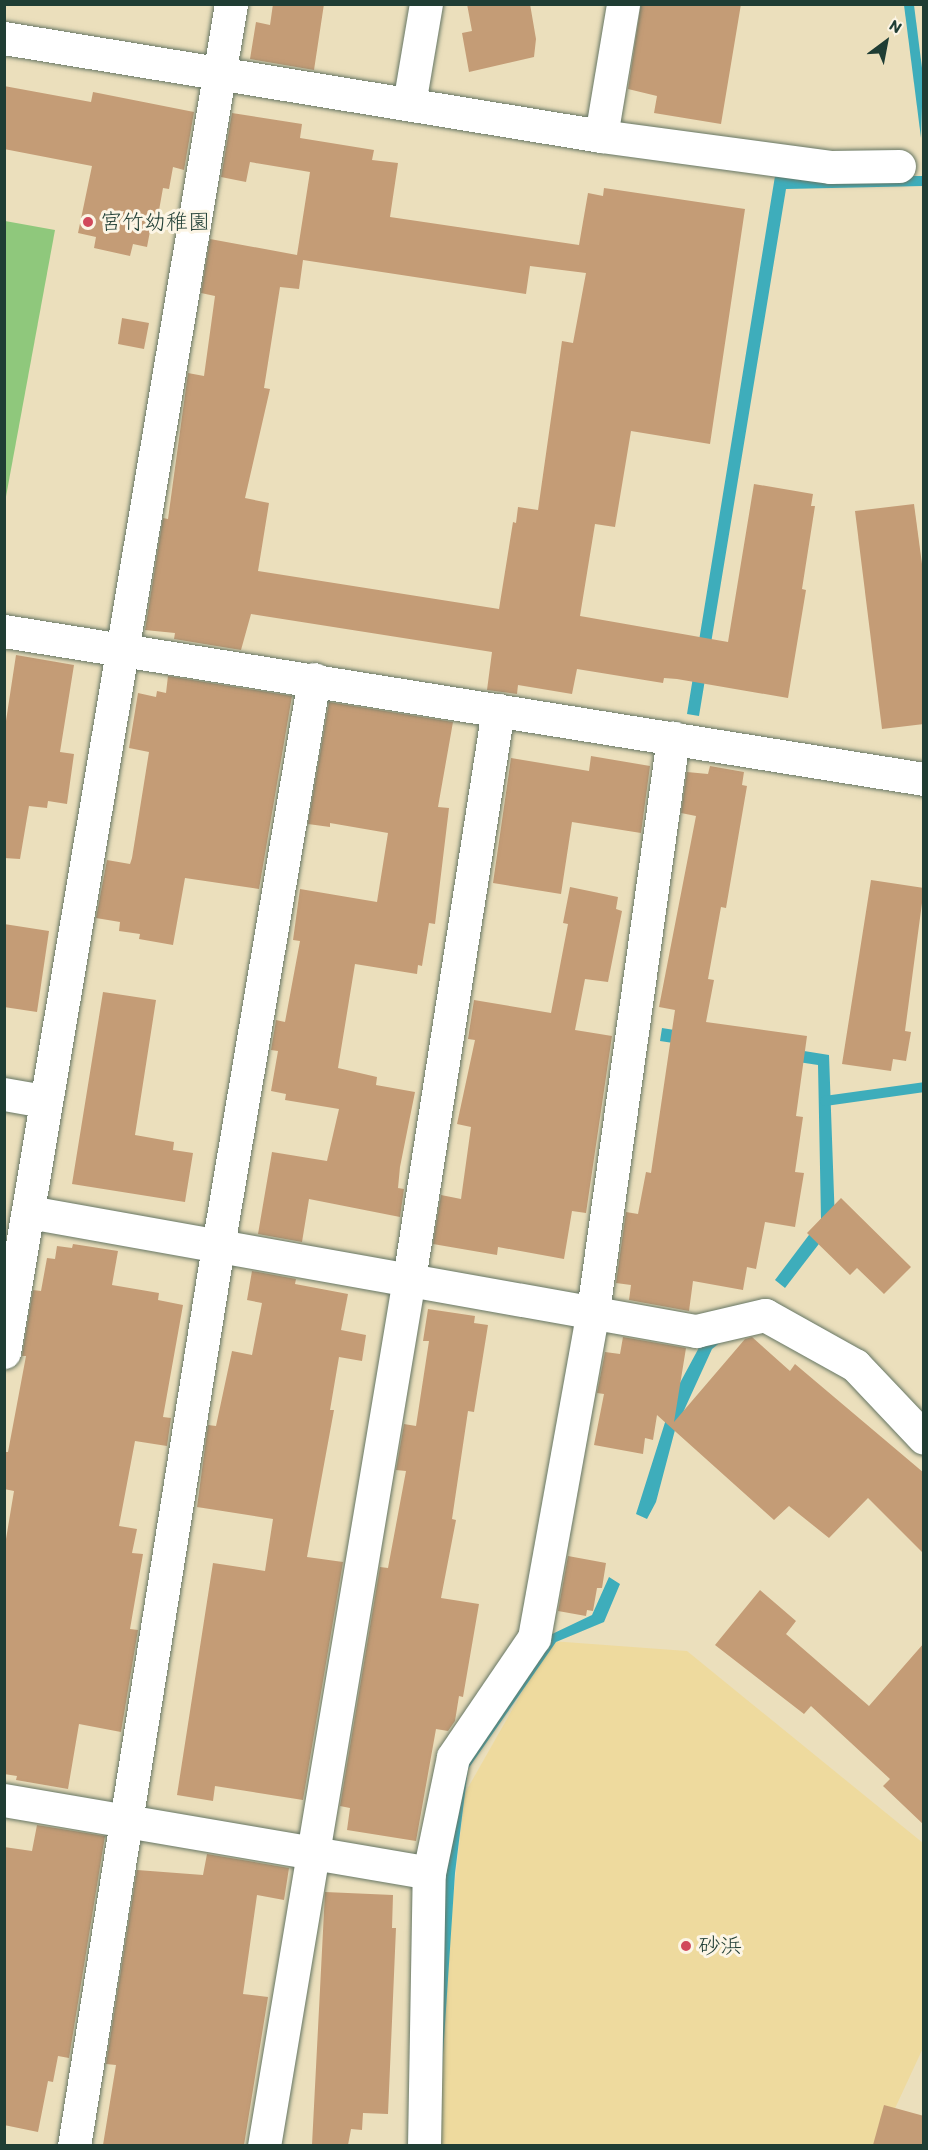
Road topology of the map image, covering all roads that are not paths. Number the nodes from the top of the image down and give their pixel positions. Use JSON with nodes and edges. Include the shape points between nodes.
{"nodes":[{"id":1,"x":231,"y":4,"type":"edge"},
{"id":2,"x":426,"y":4,"type":"edge"},
{"id":3,"x":623,"y":4,"type":"edge"},
{"id":4,"x":4,"y":38,"type":"edge"},
{"id":5,"x":220,"y":73,"type":"junction"},
{"id":6,"x":410,"y":104,"type":"junction"},
{"id":7,"x":601,"y":136,"type":"junction"},
{"id":8,"x":899,"y":166,"type":"dead end"},
{"id":9,"x":4,"y":632,"type":"edge"},
{"id":10,"x":120,"y":650,"type":"junction"},
{"id":11,"x":314,"y":679,"type":"junction"},
{"id":12,"x":498,"y":710,"type":"junction"},
{"id":13,"x":673,"y":738,"type":"junction"},
{"id":14,"x":924,"y":779,"type":"edge"},
{"id":15,"x":4,"y":1094,"type":"edge"},
{"id":16,"x":44,"y":1101,"type":"junction"},
{"id":17,"x":29,"y":1212,"type":"junction"},
{"id":18,"x":218,"y":1246,"type":"junction"},
{"id":19,"x":409,"y":1279,"type":"junction"},
{"id":20,"x":593,"y":1311,"type":"junction"},
{"id":21,"x":4,"y":1352,"type":"edge"},
{"id":22,"x":924,"y":1438,"type":"edge"},
{"id":23,"x":4,"y":1800,"type":"edge"},
{"id":24,"x":126,"y":1821,"type":"junction"},
{"id":25,"x":314,"y":1853,"type":"junction"},
{"id":26,"x":429,"y":1873,"type":"junction"},
{"id":27,"x":74,"y":2145,"type":"edge"},
{"id":28,"x":264,"y":2145,"type":"edge"},
{"id":29,"x":424,"y":2145,"type":"edge"}],
"edges":[{"from":1,"to":5,"type":"street"},
{"from":2,"to":6,"type":"street"},
{"from":3,"to":7,"type":"street"},
{"from":4,"to":5,"type":"street"},
{"from":5,"to":6,"type":"street"},
{"from":5,"to":10,"type":"street"},
{"from":6,"to":7,"type":"street"},
{"from":7,"to":8,"type":"street","via":[[830,167]]},
{"from":9,"to":10,"type":"street"},
{"from":10,"to":11,"type":"street"},
{"from":10,"to":16,"type":"street"},
{"from":11,"to":12,"type":"street"},
{"from":11,"to":18,"type":"street"},
{"from":12,"to":13,"type":"street"},
{"from":12,"to":19,"type":"street"},
{"from":13,"to":14,"type":"street"},
{"from":13,"to":20,"type":"street"},
{"from":15,"to":16,"type":"street"},
{"from":16,"to":17,"type":"street"},
{"from":17,"to":18,"type":"street"},
{"from":17,"to":21,"type":"street"},
{"from":18,"to":19,"type":"street"},
{"from":18,"to":24,"type":"street"},
{"from":19,"to":20,"type":"street"},
{"from":19,"to":25,"type":"street"},
{"from":20,"to":22,"type":"street","via":[[696,1331],[765,1315],[855,1365]]},
{"from":20,"to":26,"type":"street","via":[[534,1638],[453,1757]]},
{"from":23,"to":24,"type":"street"},
{"from":24,"to":25,"type":"street"},
{"from":24,"to":27,"type":"street"},
{"from":25,"to":26,"type":"street"},
{"from":25,"to":28,"type":"street"},
{"from":26,"to":29,"type":"street"}]}
